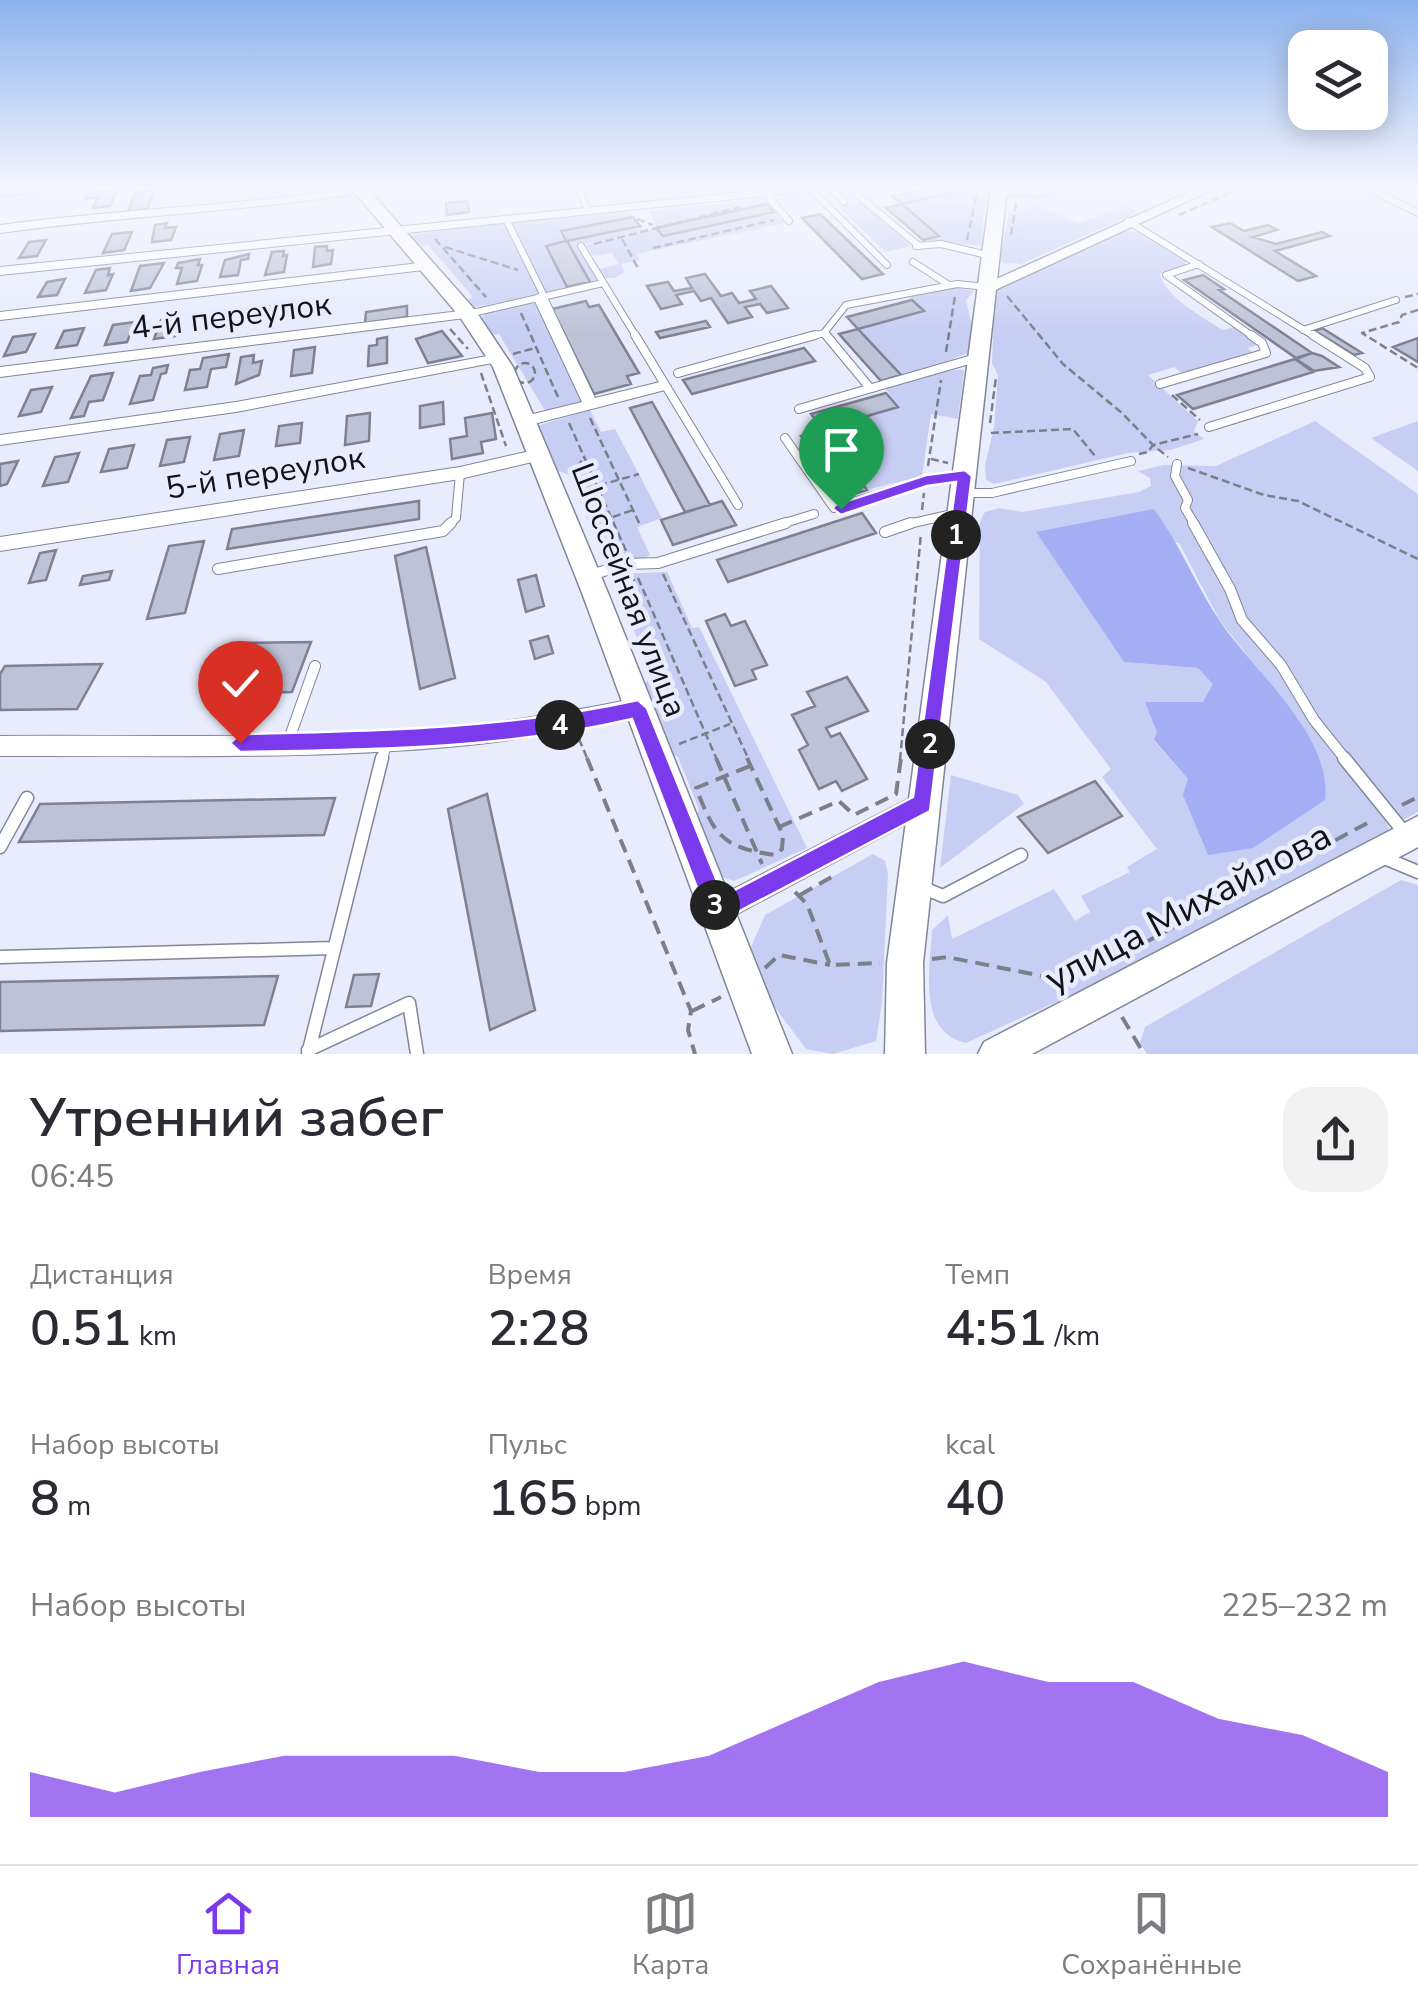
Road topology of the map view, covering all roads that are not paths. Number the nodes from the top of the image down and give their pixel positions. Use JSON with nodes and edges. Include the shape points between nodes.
{"nodes":[{"id":1,"x":331,"y":237,"type":"edge"},
{"id":2,"x":418,"y":237,"type":"edge"},
{"id":3,"x":514,"y":237,"type":"edge"},
{"id":4,"x":860,"y":237,"type":"edge"},
{"id":5,"x":908,"y":237,"type":"edge"},
{"id":6,"x":999,"y":237,"type":"edge"},
{"id":7,"x":1098,"y":237,"type":"edge"},
{"id":8,"x":1155,"y":237,"type":"edge"},
{"id":9,"x":581,"y":246,"type":"road end"},
{"id":10,"x":1000,"y":248,"type":"junction"},
{"id":11,"x":434,"y":256,"type":"junction"},
{"id":12,"x":914,"y":262,"type":"dead end"},
{"id":13,"x":1199,"y":264,"type":"junction"},
{"id":14,"x":888,"y":265,"type":"dead end"},
{"id":15,"x":0,"y":271,"type":"edge"},
{"id":16,"x":603,"y":283,"type":"junction"},
{"id":17,"x":953,"y":285,"type":"junction"},
{"id":18,"x":997,"y":291,"type":"junction"},
{"id":19,"x":542,"y":297,"type":"junction"},
{"id":20,"x":1396,"y":300,"type":"dead end"},
{"id":21,"x":468,"y":313,"type":"junction"},
{"id":22,"x":0,"y":316,"type":"edge"},
{"id":23,"x":1303,"y":330,"type":"junction"},
{"id":24,"x":824,"y":333,"type":"junction"},
{"id":25,"x":497,"y":358,"type":"junction"},
{"id":26,"x":976,"y":358,"type":"junction"},
{"id":27,"x":0,"y":372,"type":"edge"},
{"id":28,"x":678,"y":373,"type":"dead end"},
{"id":29,"x":1160,"y":384,"type":"road end"},
{"id":30,"x":664,"y":386,"type":"junction"},
{"id":31,"x":870,"y":388,"type":"junction"},
{"id":32,"x":588,"y":406,"type":"junction"},
{"id":33,"x":800,"y":409,"type":"dead end"},
{"id":34,"x":526,"y":422,"type":"junction"},
{"id":35,"x":1209,"y":427,"type":"road end"},
{"id":36,"x":785,"y":438,"type":"dead end"},
{"id":37,"x":0,"y":440,"type":"edge"},
{"id":38,"x":539,"y":455,"type":"junction"},
{"id":39,"x":1131,"y":462,"type":"dead end"},
{"id":40,"x":1177,"y":464,"type":"road end"},
{"id":41,"x":460,"y":473,"type":"junction"},
{"id":42,"x":962,"y":494,"type":"junction"},
{"id":43,"x":738,"y":505,"type":"dead end"},
{"id":44,"x":814,"y":514,"type":"dead end"},
{"id":45,"x":885,"y":532,"type":"dead end"},
{"id":46,"x":0,"y":544,"type":"edge"},
{"id":47,"x":218,"y":569,"type":"dead end"},
{"id":48,"x":588,"y":576,"type":"junction"},
{"id":49,"x":315,"y":666,"type":"dead end"},
{"id":50,"x":638,"y":708,"type":"junction"},
{"id":51,"x":387,"y":740,"type":"junction"},
{"id":52,"x":288,"y":742,"type":"junction"},
{"id":53,"x":0,"y":746,"type":"edge"},
{"id":54,"x":26,"y":798,"type":"dead end"},
{"id":55,"x":922,"y":803,"type":"junction"},
{"id":56,"x":1404,"y":827,"type":"edge"},
{"id":57,"x":0,"y":848,"type":"edge"},
{"id":58,"x":1374,"y":854,"type":"junction"},
{"id":59,"x":1021,"y":855,"type":"dead end"},
{"id":60,"x":1418,"y":872,"type":"edge"},
{"id":61,"x":913,"y":884,"type":"junction"},
{"id":62,"x":717,"y":911,"type":"junction"},
{"id":63,"x":333,"y":948,"type":"junction"},
{"id":64,"x":0,"y":957,"type":"edge"},
{"id":65,"x":308,"y":1052,"type":"edge"},
{"id":66,"x":417,"y":1054,"type":"edge"},
{"id":67,"x":772,"y":1054,"type":"edge"},
{"id":68,"x":905,"y":1054,"type":"edge"},
{"id":69,"x":996,"y":1054,"type":"edge"}],
"edges":[{"from":1,"to":15,"type":"street"},
{"from":2,"to":11,"type":"main road","name":"Шоссейная улица"},
{"from":3,"to":19,"type":"lane"},
{"from":4,"to":14,"type":"lane"},
{"from":5,"to":10,"type":"lane","via":[[918,246]]},
{"from":6,"to":10,"type":"main road"},
{"from":7,"to":18,"type":"street"},
{"from":8,"to":13,"type":"lane"},
{"from":9,"to":16,"type":"lane"},
{"from":10,"to":18,"type":"main road"},
{"from":11,"to":21,"type":"main road","name":"Шоссейная улица"},
{"from":11,"to":22,"type":"street"},
{"from":12,"to":17,"type":"lane"},
{"from":13,"to":23,"type":"lane"},
{"from":13,"to":29,"type":"lane","via":[[1166,275],[1262,343],[1266,353]]},
{"from":16,"to":19,"type":"lane"},
{"from":16,"to":30,"type":"lane"},
{"from":17,"to":18,"type":"lane"},
{"from":17,"to":24,"type":"lane","via":[[846,305]]},
{"from":18,"to":26,"type":"main road"},
{"from":19,"to":21,"type":"lane"},
{"from":19,"to":32,"type":"street"},
{"from":20,"to":23,"type":"lane"},
{"from":21,"to":25,"type":"main road","name":"Шоссейная улица"},
{"from":21,"to":27,"type":"street","name":"4-й переулок"},
{"from":23,"to":35,"type":"lane","via":[[1370,376]]},
{"from":24,"to":28,"type":"lane"},
{"from":24,"to":31,"type":"lane"},
{"from":25,"to":34,"type":"main road","name":"Шоссейная улица"},
{"from":25,"to":37,"type":"street","via":[[236,407]]},
{"from":26,"to":31,"type":"lane"},
{"from":26,"to":42,"type":"main road"},
{"from":30,"to":32,"type":"street"},
{"from":30,"to":43,"type":"lane"},
{"from":31,"to":33,"type":"lane"},
{"from":32,"to":34,"type":"street"},
{"from":34,"to":38,"type":"main road","name":"Шоссейная улица"},
{"from":36,"to":42,"type":"lane","via":[[834,508],[926,480]]},
{"from":38,"to":41,"type":"street","name":"5-й переулок"},
{"from":38,"to":48,"type":"main road","name":"Шоссейная улица"},
{"from":39,"to":42,"type":"lane"},
{"from":40,"to":56,"type":"lane","via":[[1185,508],[1242,620]]},
{"from":41,"to":46,"type":"street","name":"5-й переулок"},
{"from":41,"to":47,"type":"lane","via":[[456,518],[442,531]]},
{"from":42,"to":45,"type":"lane"},
{"from":42,"to":55,"type":"main road"},
{"from":44,"to":48,"type":"lane","via":[[658,564],[626,564]]},
{"from":48,"to":50,"type":"main road","name":"Шоссейная улица"},
{"from":49,"to":52,"type":"lane"},
{"from":50,"to":51,"type":"street","via":[[573,724]]},
{"from":50,"to":62,"type":"main road","name":"Шоссейная улица"},
{"from":51,"to":52,"type":"street"},
{"from":51,"to":63,"type":"lane"},
{"from":52,"to":53,"type":"street"},
{"from":54,"to":57,"type":"lane"},
{"from":55,"to":61,"type":"main road"},
{"from":55,"to":62,"type":"street","via":[[790,888]]},
{"from":56,"to":58,"type":"street","name":"улица Михайлова"},
{"from":58,"to":60,"type":"lane"},
{"from":58,"to":69,"type":"street","name":"улица Михайлова"},
{"from":59,"to":61,"type":"lane","via":[[944,896]]},
{"from":61,"to":68,"type":"main road"},
{"from":62,"to":67,"type":"main road","name":"Шоссейная улица"},
{"from":63,"to":64,"type":"lane"},
{"from":63,"to":65,"type":"lane"},
{"from":65,"to":66,"type":"lane","via":[[409,1003]]}]}
